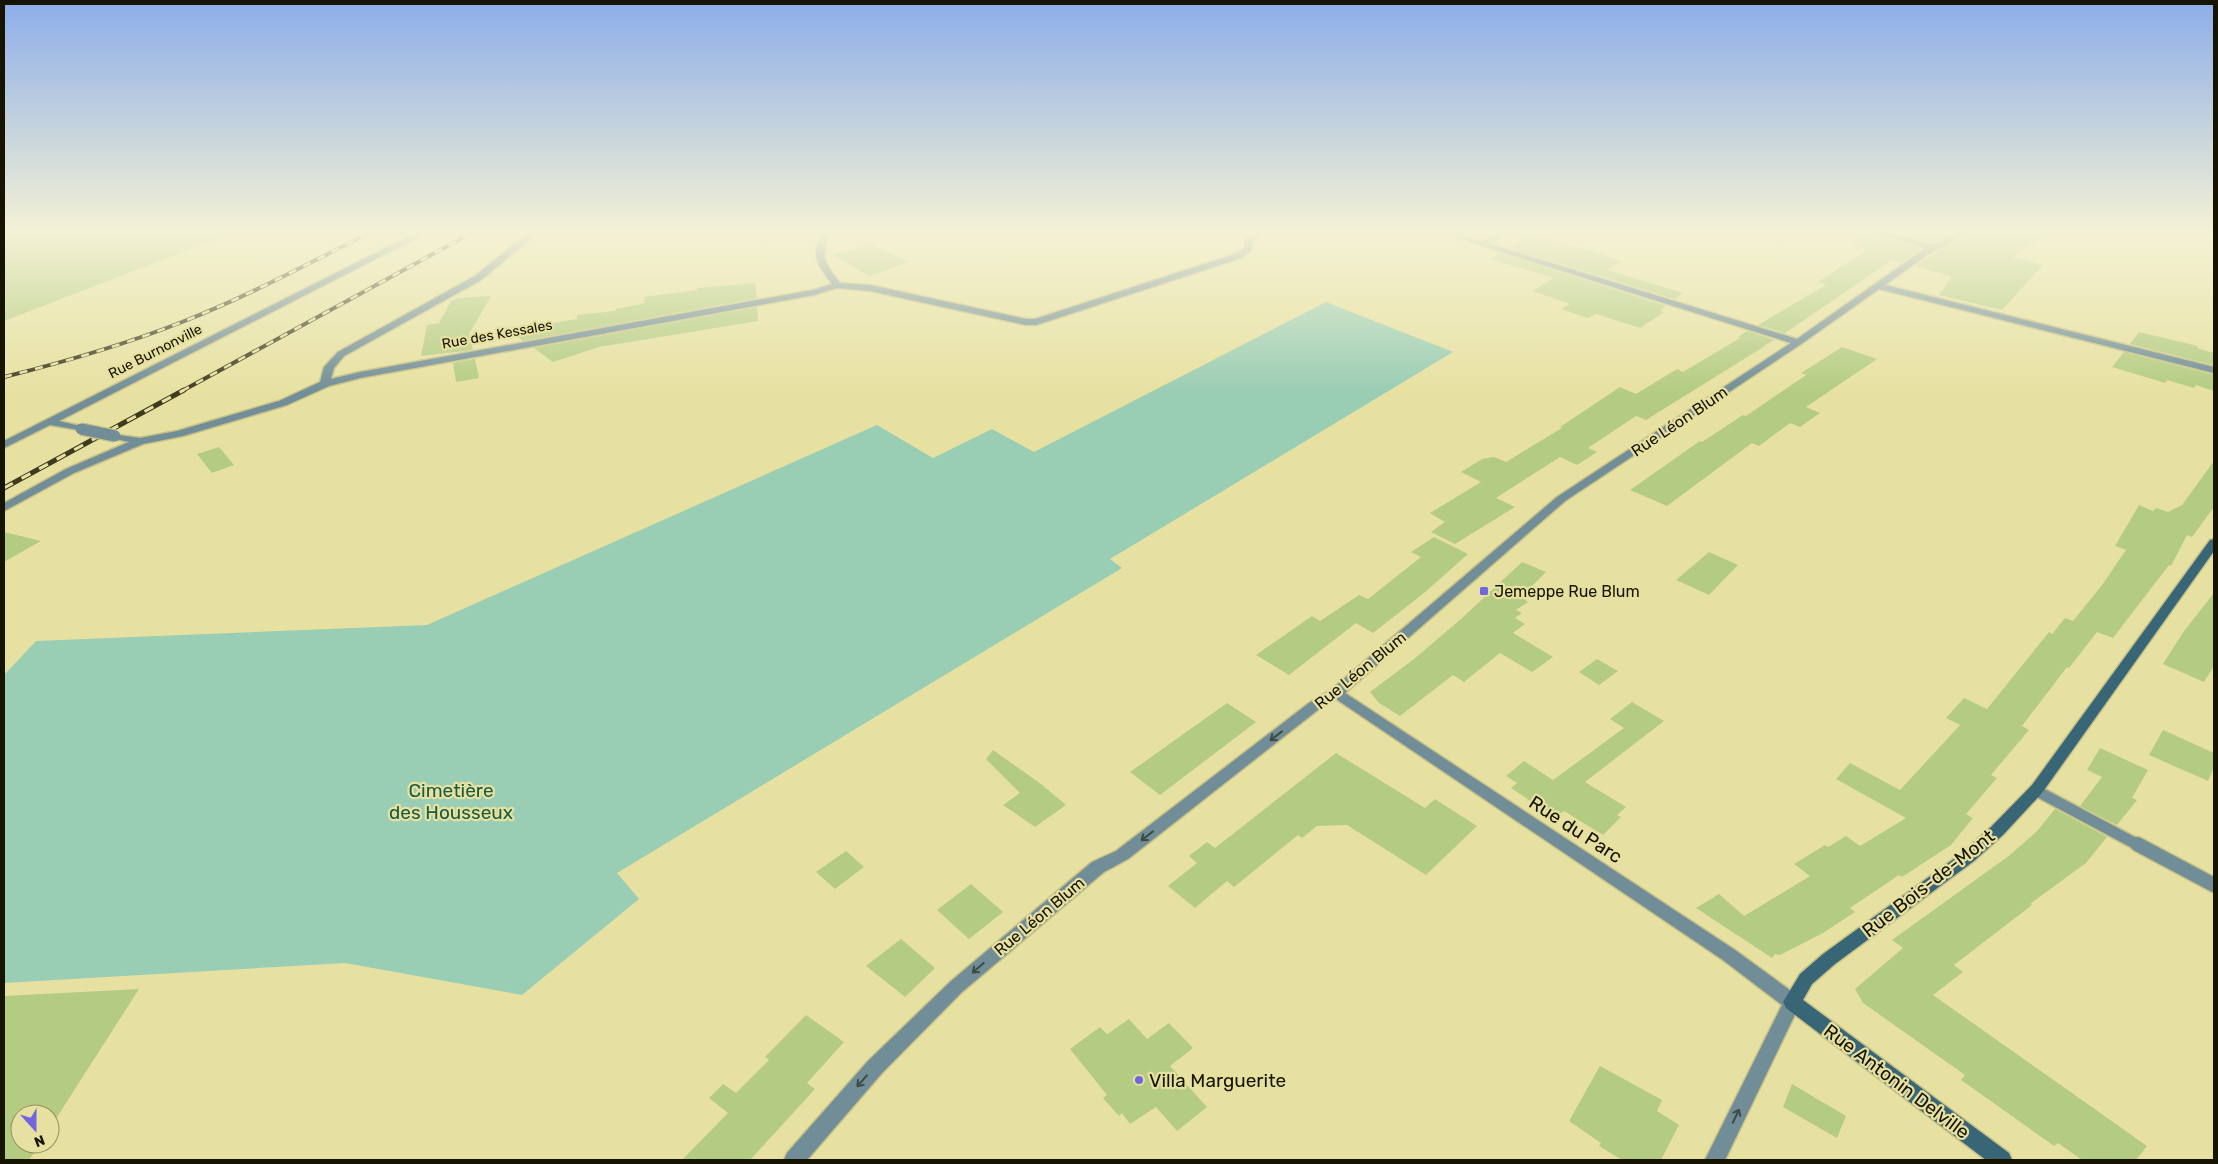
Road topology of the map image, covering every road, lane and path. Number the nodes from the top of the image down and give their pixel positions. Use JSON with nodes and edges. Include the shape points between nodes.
{"nodes":[{"id":1,"x":317,"y":284,"type":"edge"},
{"id":2,"x":467,"y":284,"type":"edge"},
{"id":3,"x":1151,"y":284,"type":"edge"},
{"id":4,"x":1610,"y":284,"type":"edge"},
{"id":5,"x":837,"y":285,"type":"joint"},
{"id":6,"x":1879,"y":286,"type":"joint"},
{"id":7,"x":1798,"y":342,"type":"junction"},
{"id":8,"x":2214,"y":370,"type":"edge"},
{"id":9,"x":325,"y":384,"type":"junction"},
{"id":10,"x":49,"y":422,"type":"junction"},
{"id":11,"x":140,"y":441,"type":"junction"},
{"id":12,"x":4,"y":445,"type":"edge"},
{"id":13,"x":4,"y":508,"type":"edge"},
{"id":14,"x":2214,"y":543,"type":"edge"},
{"id":15,"x":1336,"y":693,"type":"junction"},
{"id":16,"x":2036,"y":790,"type":"junction"},
{"id":17,"x":2214,"y":885,"type":"edge"},
{"id":18,"x":1792,"y":1002,"type":"junction"},
{"id":19,"x":794,"y":1160,"type":"edge"},
{"id":20,"x":1715,"y":1160,"type":"edge"},
{"id":21,"x":2002,"y":1160,"type":"edge"}],
"edges":[{"from":1,"to":10,"type":"street","name":"Rue Burnonville"},
{"from":2,"to":9,"type":"street","via":[[341,354],[329,367]]},
{"from":3,"to":5,"type":"street","name":"Rue des Kessales","via":[[1036,322],[870,288]]},
{"from":4,"to":7,"type":"street"},
{"from":5,"to":9,"type":"street","name":"Rue des Kessales","via":[[805,294],[417,364]]},
{"from":6,"to":7,"type":"street","name":"Rue Léon Blum"},
{"from":6,"to":8,"type":"street"},
{"from":7,"to":15,"type":"street","name":"Rue Léon Blum","via":[[1561,499]]},
{"from":9,"to":11,"type":"street","name":"Rue des Kessales","via":[[263,409],[179,434]]},
{"from":10,"to":11,"type":"street","name":"Rue des Kessales","bridge":true},
{"from":10,"to":12,"type":"street","name":"Rue Burnonville"},
{"from":11,"to":13,"type":"street","via":[[70,471]]},
{"from":14,"to":16,"type":"street","name":"Rue Bois-de-Mont"},
{"from":15,"to":18,"type":"street","name":"Rue du Parc","via":[[1729,955]]},
{"from":15,"to":19,"type":"street","name":"Rue Léon Blum","one_way":true,"via":[[1314,706],[1122,855],[1093,872],[956,987],[875,1067]]},
{"from":16,"to":17,"type":"lane"},
{"from":16,"to":18,"type":"street","name":"Rue Bois-de-Mont","via":[[1968,857],[1829,959],[1806,979]]},
{"from":20,"to":18,"type":"street","name":"Rue Bois-de-Mont","one_way":true},
{"from":18,"to":21,"type":"street","name":"Rue Antonin Delville"}]}
